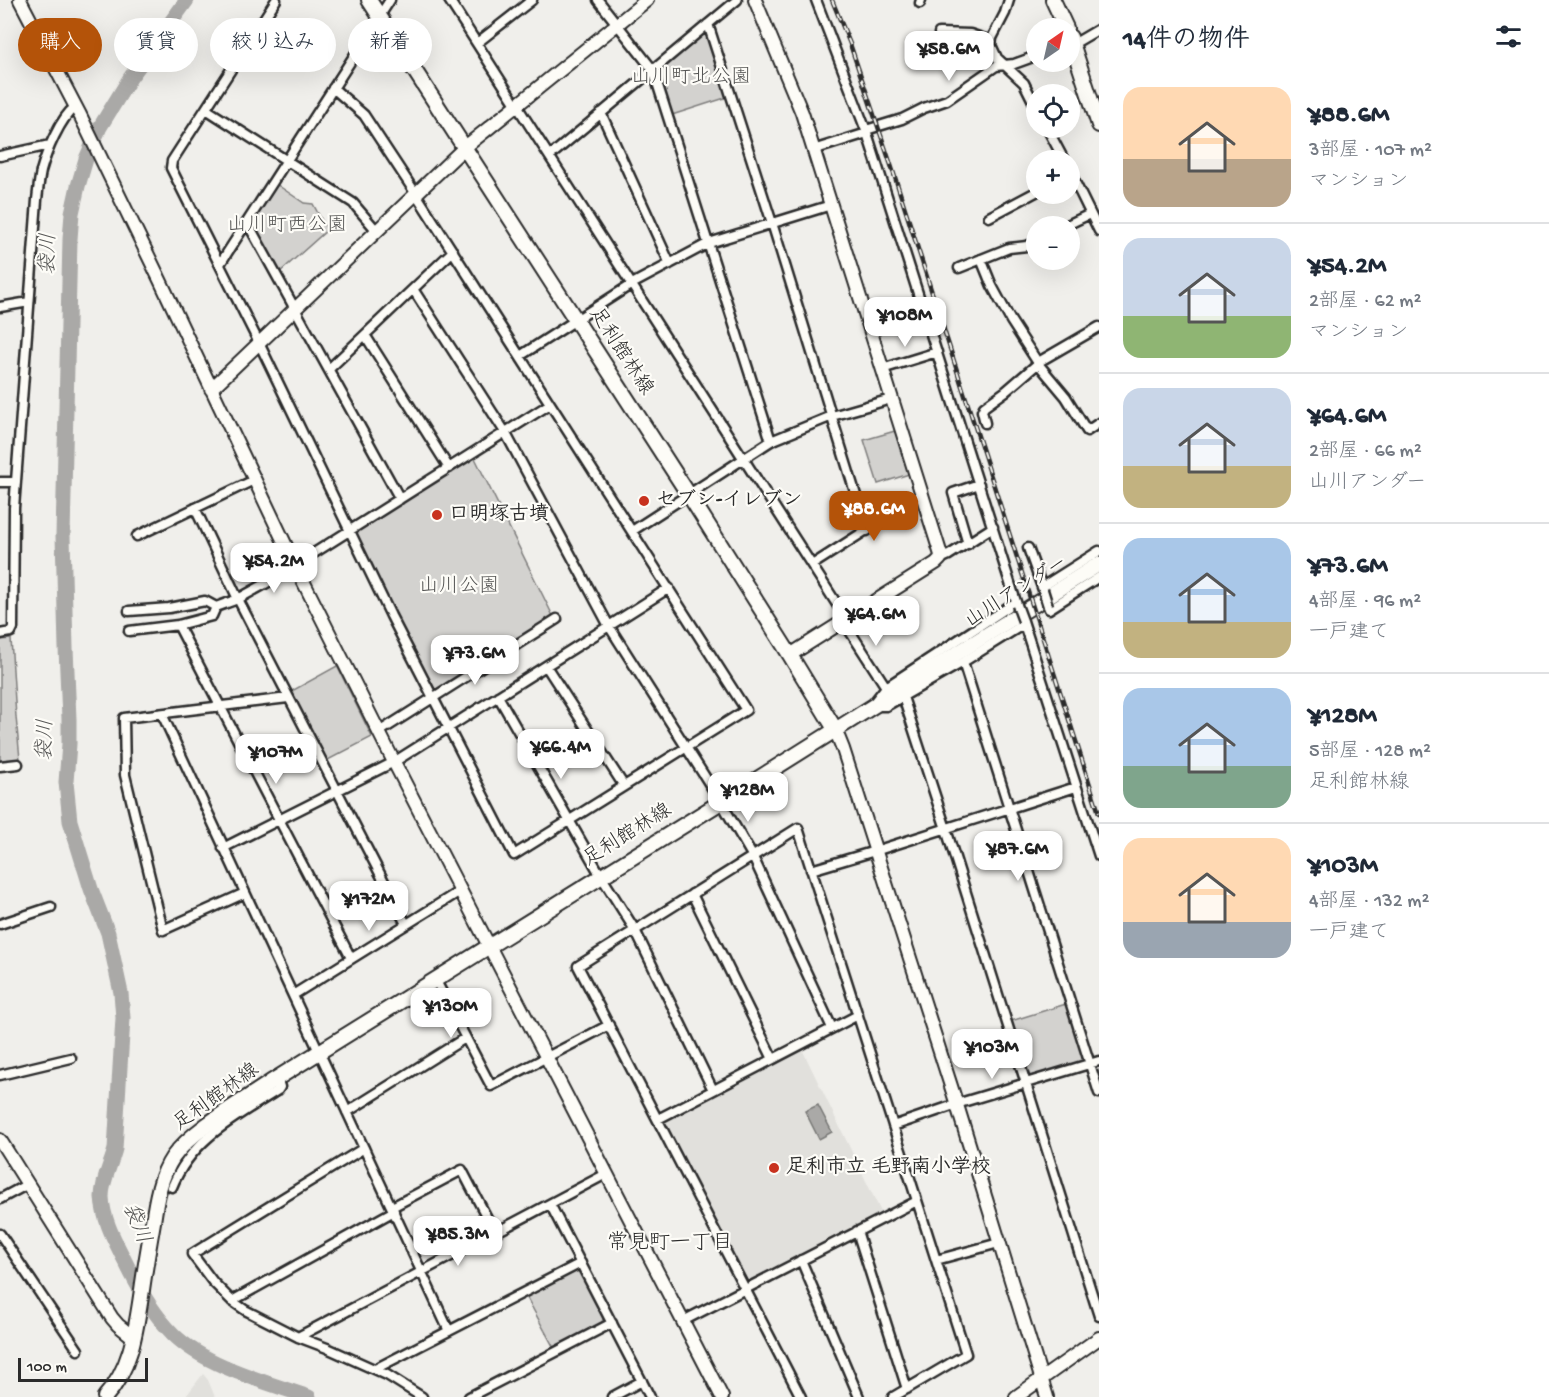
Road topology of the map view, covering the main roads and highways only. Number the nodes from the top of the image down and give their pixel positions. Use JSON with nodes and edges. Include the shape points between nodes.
{"nodes":[{"id":1,"x":369,"y":0,"type":"edge"},
{"id":2,"x":1053,"y":0,"type":"edge"},
{"id":3,"x":1061,"y":18,"type":"edge"},
{"id":4,"x":1080,"y":64,"type":"edge"},
{"id":5,"x":1096,"y":102,"type":"edge"},
{"id":6,"x":1099,"y":125,"type":"edge"},
{"id":7,"x":1099,"y":564,"type":"edge"},
{"id":8,"x":835,"y":729,"type":"junction"},
{"id":9,"x":105,"y":1397,"type":"edge"}],
"edges":[{"from":1,"to":8,"type":"main road","name":"足利館林線","via":[[689,495]]},
{"from":2,"to":3,"type":"main road"},
{"from":4,"to":5,"type":"main road"},
{"from":5,"to":6,"type":"main road"},
{"from":7,"to":8,"type":"main road","name":"山川アンダー"},
{"from":8,"to":9,"type":"main road","name":"足利館林線","via":[[198,1131],[173,1158],[162,1180],[130,1353]]}]}
